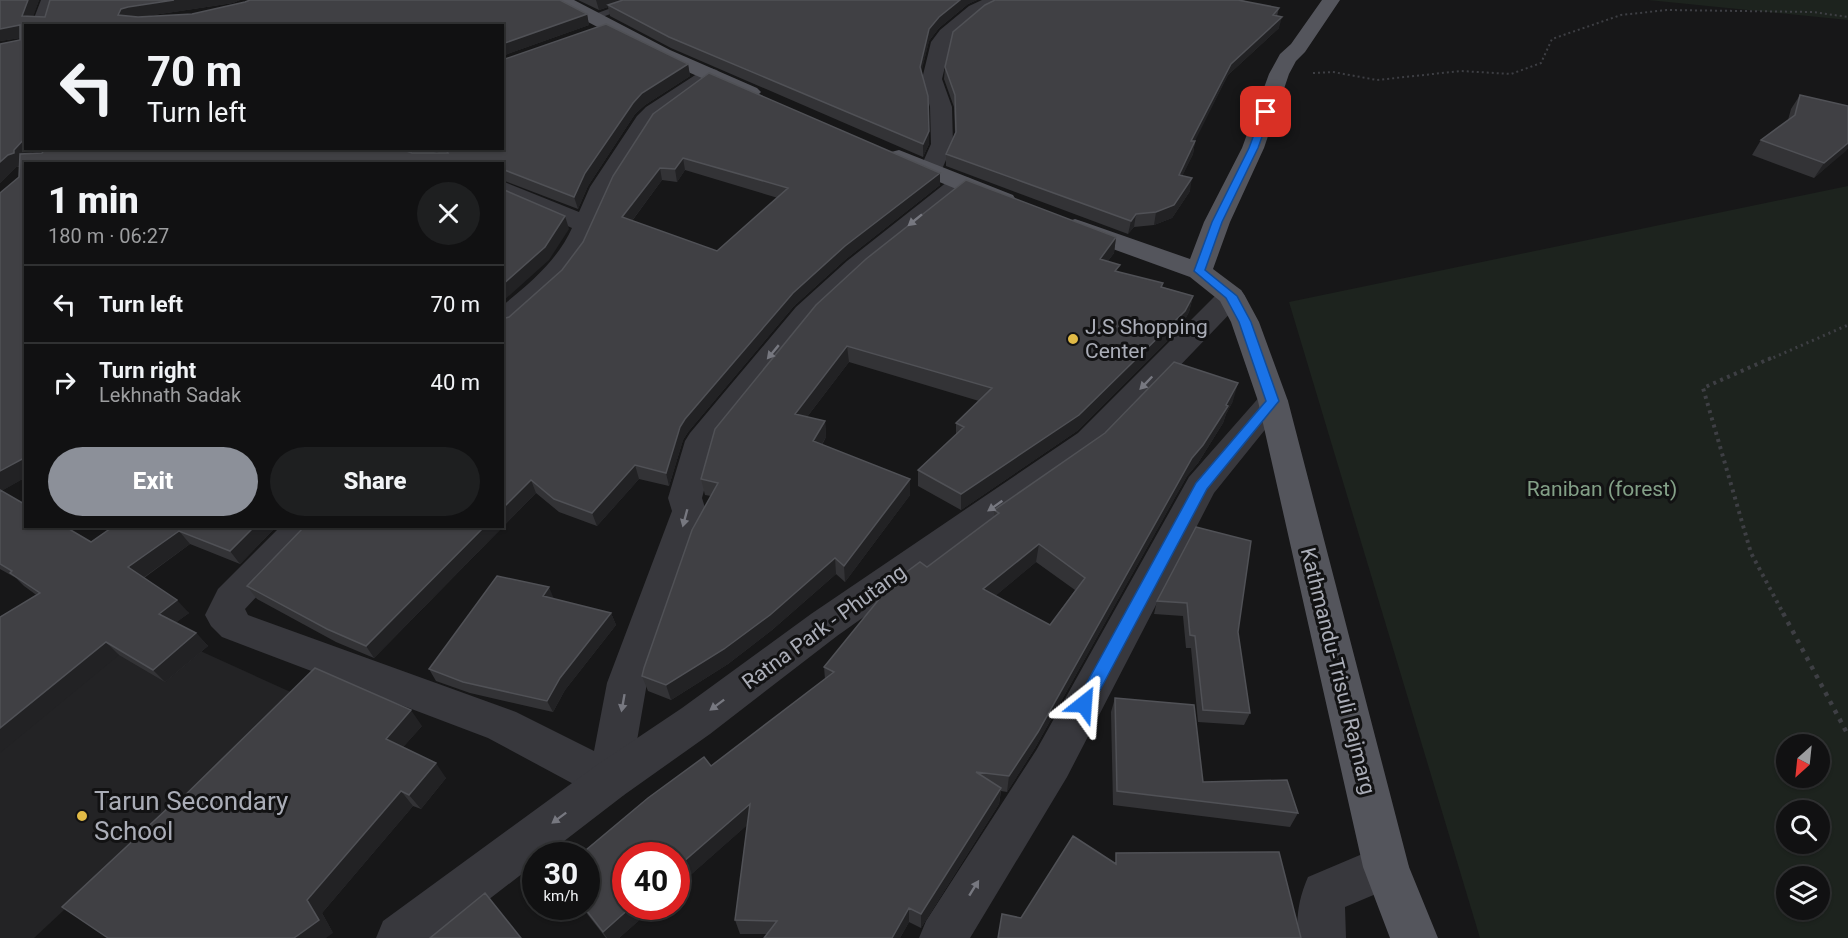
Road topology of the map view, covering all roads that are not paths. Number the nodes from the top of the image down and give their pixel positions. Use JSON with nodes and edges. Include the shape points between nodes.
{"nodes":[{"id":1,"x":50,"y":0,"type":"edge"},
{"id":2,"x":560,"y":0,"type":"edge"},
{"id":3,"x":644,"y":0,"type":"edge"},
{"id":4,"x":997,"y":0,"type":"edge"},
{"id":5,"x":1331,"y":0,"type":"edge"},
{"id":6,"x":41,"y":24,"type":"edge"},
{"id":7,"x":595,"y":26,"type":"junction"},
{"id":8,"x":710,"y":74,"type":"junction"},
{"id":9,"x":771,"y":101,"type":"edge"},
{"id":10,"x":877,"y":147,"type":"edge"},
{"id":11,"x":405,"y":150,"type":"edge"},
{"id":12,"x":435,"y":162,"type":"edge"},
{"id":13,"x":931,"y":171,"type":"junction"},
{"id":14,"x":961,"y":183,"type":"junction"},
{"id":15,"x":504,"y":189,"type":"edge"},
{"id":16,"x":1028,"y":209,"type":"edge"},
{"id":17,"x":1050,"y":217,"type":"edge"},
{"id":18,"x":584,"y":224,"type":"junction"},
{"id":19,"x":1199,"y":271,"type":"junction"},
{"id":20,"x":1231,"y":296,"type":"junction"},
{"id":21,"x":504,"y":320,"type":"edge"},
{"id":22,"x":1273,"y":401,"type":"junction"},
{"id":23,"x":301,"y":528,"type":"edge"},
{"id":24,"x":609,"y":781,"type":"junction"},
{"id":25,"x":1386,"y":867,"type":"junction"},
{"id":26,"x":400,"y":938,"type":"edge"},
{"id":27,"x":943,"y":938,"type":"edge"},
{"id":28,"x":1322,"y":938,"type":"edge"},
{"id":29,"x":1414,"y":938,"type":"edge"}],
"edges":[{"from":1,"to":6,"type":"street"},
{"from":2,"to":7,"type":"main road"},
{"from":3,"to":7,"type":"lane"},
{"from":4,"to":13,"type":"street","via":[[976,10],[940,42],[932,79],[941,107],[942,144]]},
{"from":5,"to":19,"type":"main road","via":[[1287,58]]},
{"from":7,"to":8,"type":"main road"},
{"from":8,"to":9,"type":"main road"},
{"from":8,"to":18,"type":"street","via":[[645,121],[602,187]]},
{"from":10,"to":13,"type":"main road"},
{"from":11,"to":12,"type":"street"},
{"from":13,"to":14,"type":"main road"},
{"from":14,"to":16,"type":"main road"},
{"from":14,"to":24,"type":"street","one_way":true,"via":[[856,267],[806,313],[701,441],[685,498],[689,511],[627,683]]},
{"from":15,"to":18,"type":"street"},
{"from":17,"to":19,"type":"main road"},
{"from":18,"to":21,"type":"street","via":[[576,247],[554,275]]},
{"from":19,"to":20,"type":"main road"},
{"from":20,"to":22,"type":"main road","name":"Kathmandu-Trisuli Rajmarg","via":[[1245,322]]},
{"from":20,"to":24,"type":"street","name":"Ratna Park - Phutang","one_way":true,"via":[[1089,441],[824,625]]},
{"from":22,"to":25,"type":"main road","name":"Kathmandu-Trisuli Rajmarg"},
{"from":27,"to":22,"type":"street","one_way":true,"via":[[1052,763],[1201,486]]},
{"from":23,"to":24,"type":"street","via":[[231,600],[224,615],[235,626],[502,725]]},
{"from":24,"to":26,"type":"street","name":"Ratna Park - Phutang","one_way":true},
{"from":25,"to":28,"type":"street","via":[[1324,893]]},
{"from":25,"to":29,"type":"main road","name":"Kathmandu-Trisuli Rajmarg"}]}
